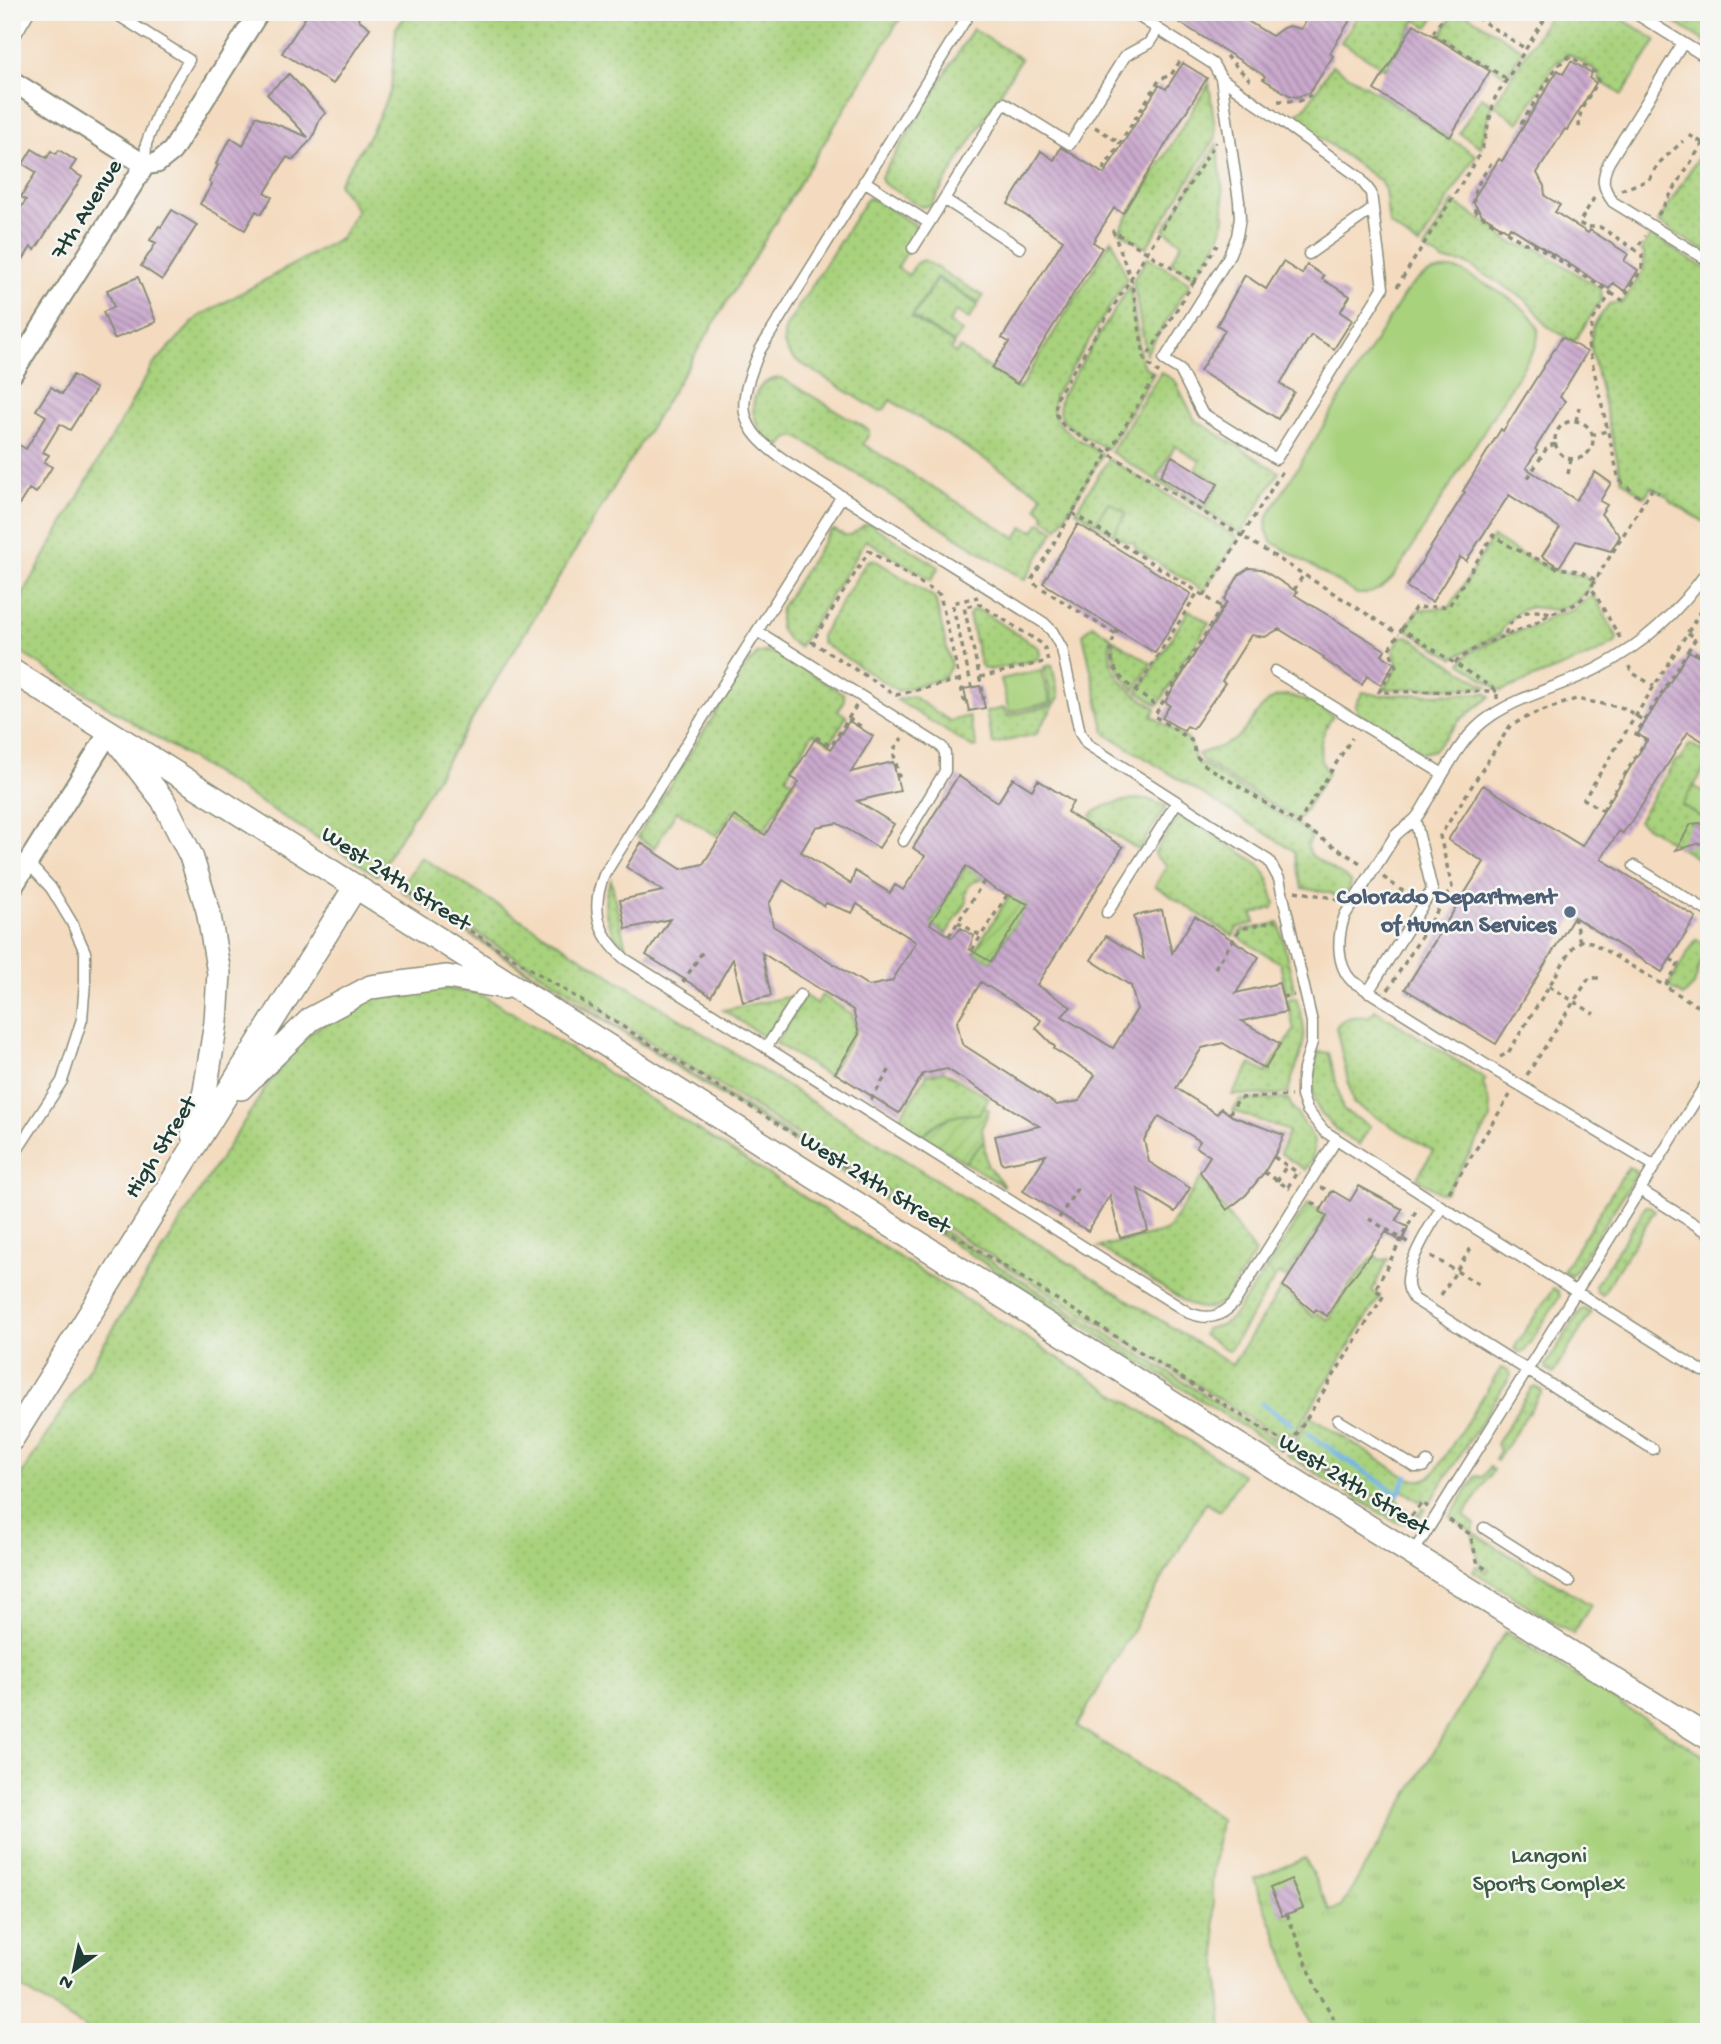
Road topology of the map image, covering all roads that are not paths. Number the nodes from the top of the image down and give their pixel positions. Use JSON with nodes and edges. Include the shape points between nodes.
{"nodes":[{"id":1,"x":29,"y":12,"type":"edge"},
{"id":2,"x":113,"y":12,"type":"edge"},
{"id":3,"x":260,"y":12,"type":"edge"},
{"id":4,"x":970,"y":12,"type":"edge"},
{"id":5,"x":1132,"y":12,"type":"edge"},
{"id":6,"x":1633,"y":12,"type":"edge"},
{"id":7,"x":1158,"y":29,"type":"junction"},
{"id":8,"x":12,"y":41,"type":"edge"},
{"id":9,"x":1684,"y":43,"type":"junction"},
{"id":10,"x":1709,"y":59,"type":"edge"},
{"id":11,"x":1221,"y":78,"type":"junction"},
{"id":12,"x":12,"y":81,"type":"edge"},
{"id":13,"x":145,"y":165,"type":"junction"},
{"id":14,"x":864,"y":181,"type":"junction"},
{"id":15,"x":944,"y":200,"type":"junction"},
{"id":16,"x":1373,"y":209,"type":"junction"},
{"id":17,"x":929,"y":223,"type":"junction"},
{"id":18,"x":913,"y":248,"type":"dead end"},
{"id":19,"x":1020,"y":248,"type":"dead end"},
{"id":20,"x":1309,"y":254,"type":"dead end"},
{"id":21,"x":1709,"y":261,"type":"edge"},
{"id":22,"x":12,"y":374,"type":"edge"},
{"id":23,"x":842,"y":496,"type":"junction"},
{"id":24,"x":1709,"y":569,"type":"edge"},
{"id":25,"x":757,"y":631,"type":"junction"},
{"id":26,"x":12,"y":671,"type":"edge"},
{"id":27,"x":1275,"y":671,"type":"dead end"},
{"id":28,"x":110,"y":732,"type":"junction"},
{"id":29,"x":1443,"y":774,"type":"junction"},
{"id":30,"x":1177,"y":802,"type":"junction"},
{"id":31,"x":1415,"y":819,"type":"junction"},
{"id":32,"x":903,"y":841,"type":"dead end"},
{"id":33,"x":28,"y":863,"type":"junction"},
{"id":34,"x":1634,"y":866,"type":"dead end"},
{"id":35,"x":356,"y":886,"type":"junction"},
{"id":36,"x":12,"y":888,"type":"edge"},
{"id":37,"x":1709,"y":912,"type":"edge"},
{"id":38,"x":1107,"y":913,"type":"dead end"},
{"id":39,"x":517,"y":990,"type":"junction"},
{"id":40,"x":1368,"y":992,"type":"junction"},
{"id":41,"x":800,"y":995,"type":"dead end"},
{"id":42,"x":766,"y":1048,"type":"junction"},
{"id":43,"x":1709,"y":1079,"type":"edge"},
{"id":44,"x":200,"y":1136,"type":"junction"},
{"id":45,"x":1336,"y":1140,"type":"junction"},
{"id":46,"x":12,"y":1158,"type":"edge"},
{"id":47,"x":186,"y":1160,"type":"junction"},
{"id":48,"x":1655,"y":1166,"type":"junction"},
{"id":49,"x":1640,"y":1190,"type":"junction"},
{"id":50,"x":1442,"y":1207,"type":"junction"},
{"id":51,"x":1709,"y":1233,"type":"edge"},
{"id":52,"x":1577,"y":1291,"type":"junction"},
{"id":53,"x":1528,"y":1370,"type":"junction"},
{"id":54,"x":1702,"y":1371,"type":"dead end"},
{"id":55,"x":1338,"y":1420,"type":"dead end"},
{"id":56,"x":12,"y":1439,"type":"edge"},
{"id":57,"x":1653,"y":1449,"type":"dead end"},
{"id":58,"x":1427,"y":1462,"type":"dead end"},
{"id":59,"x":1484,"y":1528,"type":"dead end"},
{"id":60,"x":1412,"y":1554,"type":"junction"},
{"id":61,"x":1569,"y":1582,"type":"dead end"},
{"id":62,"x":1709,"y":1738,"type":"edge"}],
"edges":[{"from":1,"to":8,"type":"lane"},
{"from":2,"to":13,"type":"lane","via":[[189,60],[159,110],[146,144]]},
{"from":3,"to":13,"type":"street","name":"7th Avenue","via":[[172,151],[157,163]]},
{"from":4,"to":14,"type":"lane"},
{"from":5,"to":7,"type":"lane"},
{"from":6,"to":9,"type":"lane"},
{"from":7,"to":11,"type":"lane","via":[[1213,64]]},
{"from":7,"to":15,"type":"lane","via":[[1149,43],[1125,56],[1070,144],[1004,103]]},
{"from":9,"to":10,"type":"lane"},
{"from":9,"to":21,"type":"lane","via":[[1609,162],[1602,182],[1613,202]]},
{"from":11,"to":16,"type":"lane","via":[[1359,177],[1371,193]]},
{"from":11,"to":16,"type":"lane","via":[[1239,201],[1237,236],[1164,360],[1180,370],[1202,413],[1276,459],[1383,288]]},
{"from":12,"to":13,"type":"street"},
{"from":13,"to":22,"type":"street","name":"7th Avenue"},
{"from":14,"to":17,"type":"lane"},
{"from":14,"to":23,"type":"lane","via":[[766,337],[744,391],[743,405],[750,428],[764,445]]},
{"from":15,"to":17,"type":"lane"},
{"from":15,"to":19,"type":"lane"},
{"from":16,"to":20,"type":"lane"},
{"from":17,"to":18,"type":"lane"},
{"from":23,"to":25,"type":"lane"},
{"from":23,"to":30,"type":"lane","via":[[1044,623],[1062,649],[1080,733],[1087,744]]},
{"from":24,"to":29,"type":"lane","via":[[1669,617],[1625,652],[1497,712],[1475,728]]},
{"from":25,"to":32,"type":"lane","via":[[942,747],[945,771]]},
{"from":25,"to":42,"type":"lane","via":[[604,875],[596,899],[606,938],[625,959]]},
{"from":26,"to":28,"type":"street","name":"West 24th Street"},
{"from":27,"to":29,"type":"lane"},
{"from":28,"to":33,"type":"street"},
{"from":28,"to":35,"type":"street","name":"West 24th Street"},
{"from":28,"to":47,"type":"street","via":[[163,800],[191,856],[211,923],[219,973],[216,1021],[205,1091]]},
{"from":29,"to":31,"type":"lane"},
{"from":30,"to":38,"type":"lane"},
{"from":30,"to":45,"type":"lane","via":[[1275,869],[1312,1022],[1302,1096],[1315,1122]]},
{"from":31,"to":40,"type":"lane","via":[[1432,890]]},
{"from":31,"to":40,"type":"lane","via":[[1395,836],[1340,927],[1341,966]]},
{"from":33,"to":36,"type":"street"},
{"from":33,"to":46,"type":"lane","via":[[51,888],[72,923],[85,952],[85,982],[82,1019],[62,1081]]},
{"from":34,"to":37,"type":"lane"},
{"from":35,"to":39,"type":"street","name":"West 24th Street"},
{"from":35,"to":44,"type":"street","name":"High Street"},
{"from":39,"to":44,"type":"street","via":[[447,977],[371,986],[311,1019]]},
{"from":39,"to":60,"type":"street","name":"West 24th Street"},
{"from":40,"to":48,"type":"lane"},
{"from":41,"to":42,"type":"lane"},
{"from":42,"to":45,"type":"lane","via":[[1200,1317],[1218,1316],[1234,1303]]},
{"from":43,"to":48,"type":"lane"},
{"from":44,"to":47,"type":"street","name":"High Street"},
{"from":45,"to":50,"type":"lane"},
{"from":47,"to":56,"type":"street","name":"High Street"},
{"from":48,"to":49,"type":"lane"},
{"from":49,"to":51,"type":"lane"},
{"from":49,"to":52,"type":"lane"},
{"from":50,"to":52,"type":"lane"},
{"from":50,"to":53,"type":"lane","via":[[1408,1273],[1410,1292],[1414,1299]]},
{"from":52,"to":53,"type":"lane"},
{"from":52,"to":54,"type":"lane"},
{"from":53,"to":57,"type":"lane"},
{"from":53,"to":60,"type":"lane"},
{"from":55,"to":58,"type":"lane","via":[[1415,1468]]},
{"from":59,"to":61,"type":"lane"},
{"from":60,"to":62,"type":"street","name":"West 24th Street"}]}
